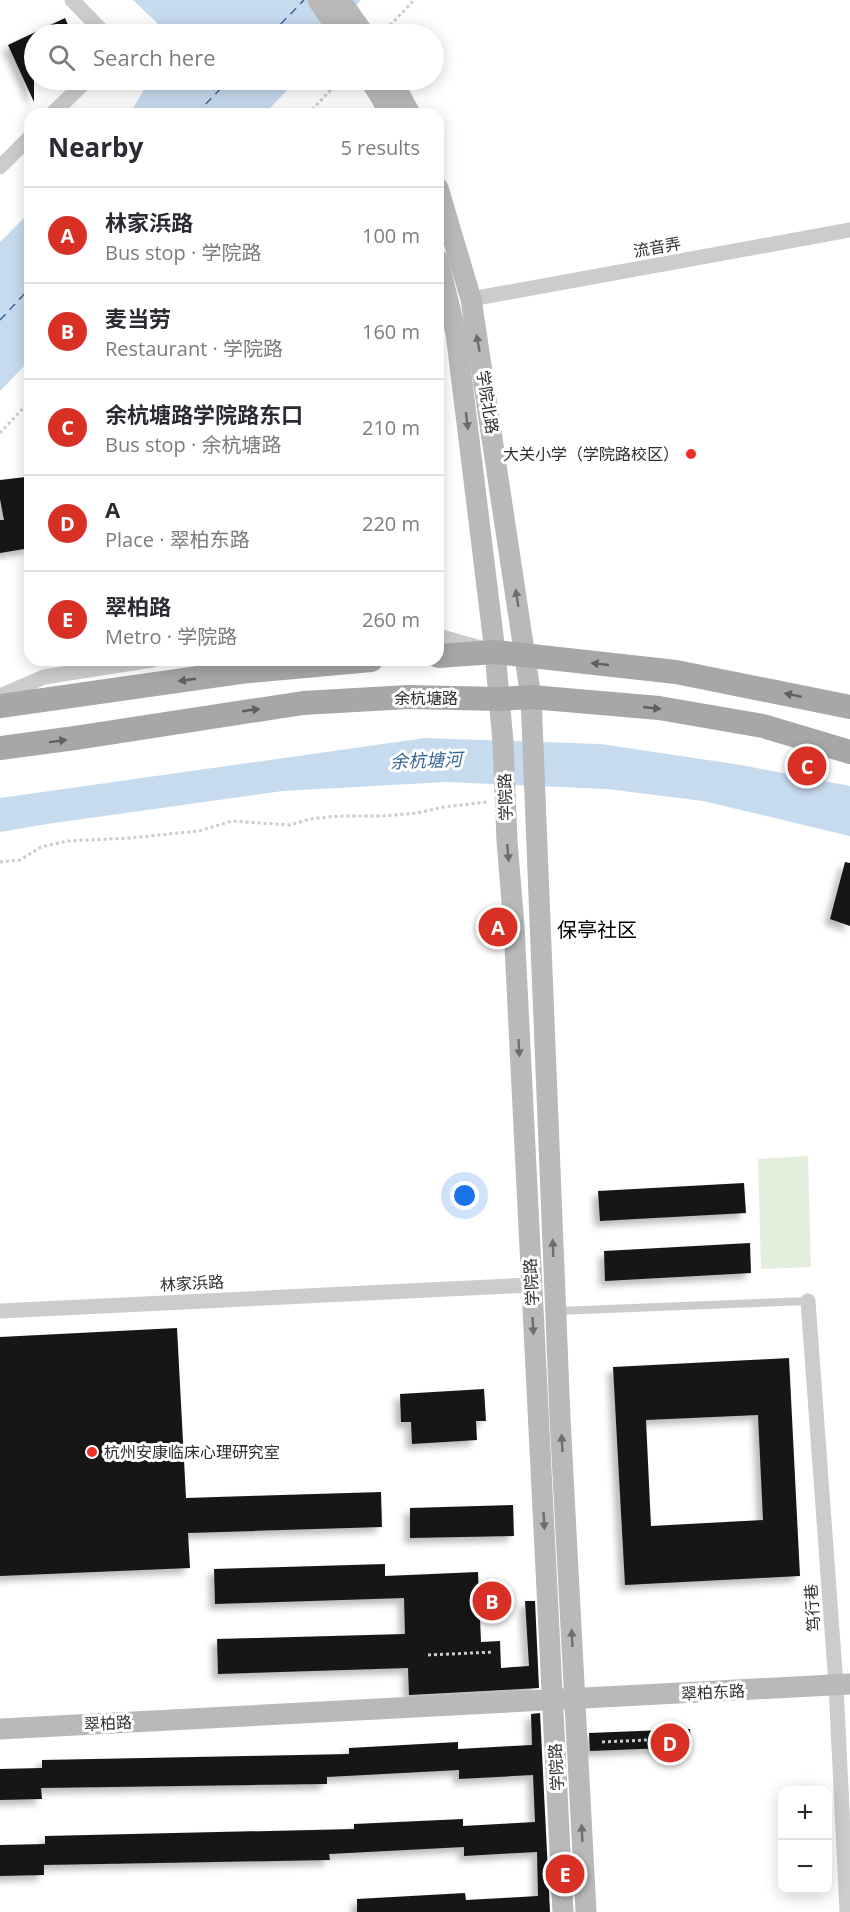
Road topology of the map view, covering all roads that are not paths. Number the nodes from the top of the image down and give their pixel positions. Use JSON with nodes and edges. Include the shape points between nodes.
{"nodes":[{"id":1,"x":72,"y":0,"type":"edge"},
{"id":2,"x":318,"y":0,"type":"edge"},
{"id":3,"x":340,"y":0,"type":"edge"},
{"id":4,"x":95,"y":24,"type":"edge"},
{"id":5,"x":334,"y":24,"type":"edge"},
{"id":6,"x":357,"y":24,"type":"edge"},
{"id":7,"x":77,"y":90,"type":"edge"},
{"id":8,"x":390,"y":96,"type":"edge"},
{"id":9,"x":58,"y":108,"type":"edge"},
{"id":10,"x":403,"y":108,"type":"edge"},
{"id":11,"x":24,"y":143,"type":"edge"},
{"id":12,"x":0,"y":167,"type":"edge"},
{"id":13,"x":444,"y":208,"type":"edge"},
{"id":14,"x":850,"y":230,"type":"edge"},
{"id":15,"x":444,"y":284,"type":"edge"},
{"id":16,"x":471,"y":299,"type":"junction"},
{"id":17,"x":444,"y":638,"type":"edge"},
{"id":18,"x":495,"y":652,"type":"junction"},
{"id":19,"x":444,"y":656,"type":"edge"},
{"id":20,"x":526,"y":656,"type":"junction"},
{"id":21,"x":114,"y":666,"type":"edge"},
{"id":22,"x":306,"y":666,"type":"edge"},
{"id":23,"x":0,"y":696,"type":"edge"},
{"id":24,"x":531,"y":697,"type":"junction"},
{"id":25,"x":500,"y":699,"type":"junction"},
{"id":26,"x":0,"y":706,"type":"edge"},
{"id":27,"x":850,"y":707,"type":"edge"},
{"id":28,"x":0,"y":748,"type":"edge"},
{"id":29,"x":850,"y":752,"type":"edge"},
{"id":30,"x":531,"y":1285,"type":"junction"},
{"id":31,"x":808,"y":1301,"type":"joint"},
{"id":32,"x":0,"y":1311,"type":"edge"},
{"id":33,"x":555,"y":1311,"type":"junction"},
{"id":34,"x":843,"y":1685,"type":"edge"},
{"id":35,"x":554,"y":1699,"type":"junction"},
{"id":36,"x":576,"y":1700,"type":"junction"},
{"id":37,"x":0,"y":1729,"type":"edge"},
{"id":38,"x":563,"y":1912,"type":"edge"},
{"id":39,"x":586,"y":1912,"type":"edge"},
{"id":40,"x":847,"y":1912,"type":"edge"}],
"edges":[{"from":1,"to":4,"type":"street"},
{"from":2,"to":5,"type":"main road"},
{"from":3,"to":6,"type":"main road"},
{"from":7,"to":9,"type":"street"},
{"from":8,"to":10,"type":"main road"},
{"from":11,"to":12,"type":"street"},
{"from":13,"to":16,"type":"main road","name":"学院北路"},
{"from":14,"to":16,"type":"street","name":"流音弄"},
{"from":15,"to":18,"type":"main road","name":"学院北路","one_way":true,"via":[[456,333]]},
{"from":20,"to":16,"type":"main road","name":"学院北路","one_way":true},
{"from":17,"to":18,"type":"street"},
{"from":18,"to":19,"type":"main road"},
{"from":18,"to":20,"type":"main road"},
{"from":18,"to":25,"type":"main road","name":"学院路"},
{"from":20,"to":24,"type":"main road","name":"学院路"},
{"from":27,"to":20,"type":"main road","one_way":true,"via":[[676,672]]},
{"from":21,"to":23,"type":"street","via":[[44,677]]},
{"from":22,"to":26,"type":"main road","one_way":true},
{"from":24,"to":25,"type":"main road","name":"余杭塘路"},
{"from":24,"to":29,"type":"main road","name":"余杭塘路","one_way":true,"via":[[659,708],[763,726]]},
{"from":33,"to":24,"type":"main road","name":"学院路","one_way":true},
{"from":28,"to":25,"type":"main road","name":"余杭塘路","one_way":true,"via":[[303,703],[408,697]]},
{"from":25,"to":30,"type":"main road","name":"学院路","one_way":true},
{"from":30,"to":32,"type":"street","name":"林家浜路"},
{"from":30,"to":35,"type":"main road","name":"学院路","one_way":true},
{"from":31,"to":33,"type":"lane"},
{"from":31,"to":34,"type":"street","name":"笃行巷"},
{"from":36,"to":33,"type":"main road","name":"学院路","one_way":true},
{"from":34,"to":36,"type":"main road","name":"翠柏东路"},
{"from":34,"to":40,"type":"street","name":"笃行巷"},
{"from":35,"to":36,"type":"main road","name":"翠柏路"},
{"from":35,"to":37,"type":"main road","name":"翠柏路"},
{"from":35,"to":38,"type":"main road","name":"学院路"},
{"from":39,"to":36,"type":"main road","name":"学院路","one_way":true}]}
